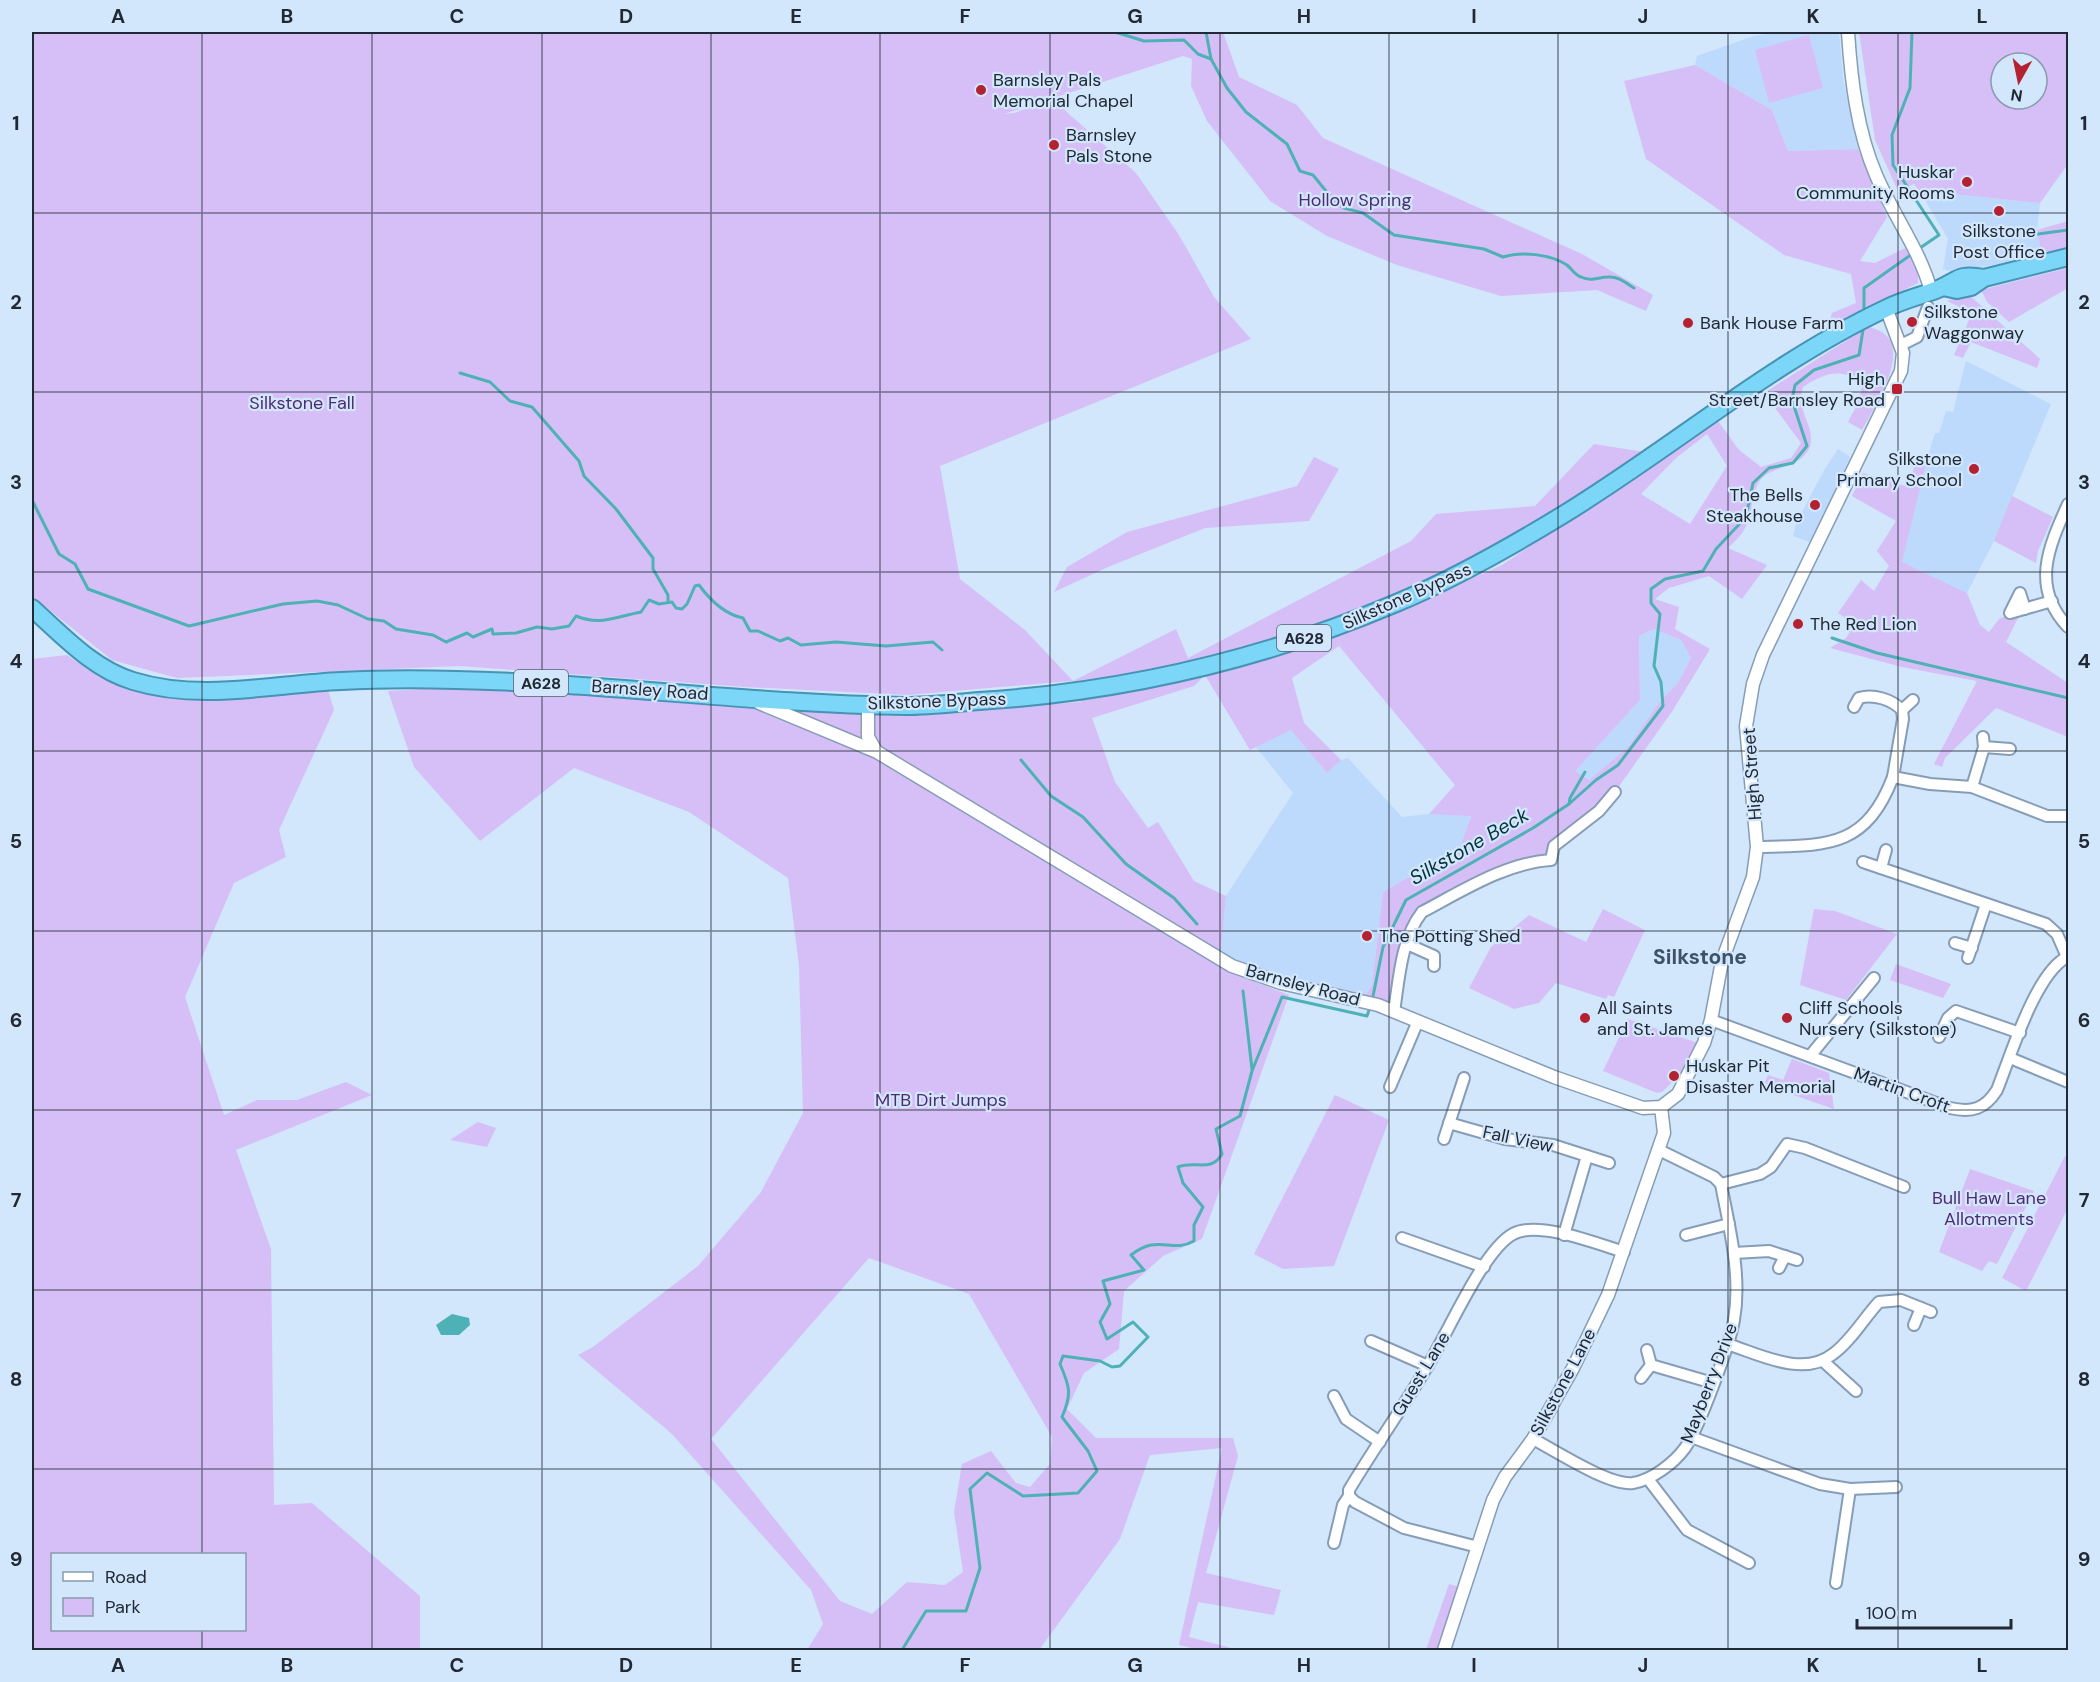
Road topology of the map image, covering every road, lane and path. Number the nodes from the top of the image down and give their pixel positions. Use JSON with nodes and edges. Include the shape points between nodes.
{"nodes":[{"id":1,"x":1848,"y":32,"type":"edge"},
{"id":2,"x":2068,"y":257,"type":"edge"},
{"id":3,"x":1929,"y":303,"type":"junction"},
{"id":4,"x":1886,"y":308,"type":"junction"},
{"id":5,"x":1901,"y":345,"type":"junction"},
{"id":6,"x":2068,"y":504,"type":"edge"},
{"id":7,"x":2052,"y":601,"type":"junction"},
{"id":8,"x":32,"y":608,"type":"edge"},
{"id":9,"x":2025,"y":609,"type":"dead end"},
{"id":10,"x":2068,"y":627,"type":"edge"},
{"id":11,"x":743,"y":697,"type":"junction"},
{"id":12,"x":1855,"y":698,"type":"dead end"},
{"id":13,"x":1913,"y":700,"type":"dead end"},
{"id":14,"x":868,"y":704,"type":"junction"},
{"id":15,"x":1902,"y":710,"type":"junction"},
{"id":16,"x":2010,"y":749,"type":"dead end"},
{"id":17,"x":877,"y":752,"type":"junction"},
{"id":18,"x":1893,"y":777,"type":"junction"},
{"id":19,"x":1972,"y":787,"type":"junction"},
{"id":20,"x":1616,"y":792,"type":"dead end"},
{"id":21,"x":2068,"y":816,"type":"edge"},
{"id":22,"x":1757,"y":847,"type":"junction"},
{"id":23,"x":1886,"y":850,"type":"dead end"},
{"id":24,"x":1863,"y":862,"type":"dead end"},
{"id":25,"x":1881,"y":868,"type":"junction"},
{"id":26,"x":1986,"y":904,"type":"junction"},
{"id":27,"x":1955,"y":943,"type":"dead end"},
{"id":28,"x":1407,"y":944,"type":"junction"},
{"id":29,"x":1435,"y":956,"type":"dead end"},
{"id":30,"x":2068,"y":956,"type":"edge"},
{"id":31,"x":1874,"y":978,"type":"dead end"},
{"id":32,"x":1394,"y":1012,"type":"junction"},
{"id":33,"x":1711,"y":1020,"type":"junction"},
{"id":34,"x":1418,"y":1021,"type":"junction"},
{"id":35,"x":2020,"y":1033,"type":"junction"},
{"id":36,"x":1939,"y":1036,"type":"dead end"},
{"id":37,"x":1810,"y":1056,"type":"junction"},
{"id":38,"x":2010,"y":1058,"type":"junction"},
{"id":39,"x":1464,"y":1077,"type":"dead end"},
{"id":40,"x":2068,"y":1082,"type":"edge"},
{"id":41,"x":1390,"y":1087,"type":"dead end"},
{"id":42,"x":1660,"y":1107,"type":"junction"},
{"id":43,"x":1449,"y":1123,"type":"junction"},
{"id":44,"x":1443,"y":1139,"type":"dead end"},
{"id":45,"x":1659,"y":1150,"type":"junction"},
{"id":46,"x":1587,"y":1156,"type":"junction"},
{"id":47,"x":1609,"y":1163,"type":"dead end"},
{"id":48,"x":1721,"y":1184,"type":"junction"},
{"id":49,"x":1904,"y":1187,"type":"dead end"},
{"id":50,"x":1729,"y":1224,"type":"junction"},
{"id":51,"x":1564,"y":1235,"type":"junction"},
{"id":52,"x":1686,"y":1235,"type":"dead end"},
{"id":53,"x":1402,"y":1238,"type":"dead end"},
{"id":54,"x":1414,"y":1243,"type":"junction"},
{"id":55,"x":1624,"y":1252,"type":"junction"},
{"id":56,"x":1734,"y":1253,"type":"junction"},
{"id":57,"x":1410,"y":1254,"type":"dead end"},
{"id":58,"x":1785,"y":1256,"type":"junction"},
{"id":59,"x":1797,"y":1260,"type":"dead end"},
{"id":60,"x":1484,"y":1267,"type":"junction"},
{"id":61,"x":1779,"y":1268,"type":"dead end"},
{"id":62,"x":1914,"y":1325,"type":"dead end"},
{"id":63,"x":1371,"y":1341,"type":"dead end"},
{"id":64,"x":1727,"y":1344,"type":"junction"},
{"id":65,"x":1647,"y":1350,"type":"dead end"},
{"id":66,"x":1823,"y":1361,"type":"junction"},
{"id":67,"x":1651,"y":1365,"type":"junction"},
{"id":68,"x":1428,"y":1366,"type":"junction"},
{"id":69,"x":1641,"y":1378,"type":"dead end"},
{"id":70,"x":1713,"y":1383,"type":"junction"},
{"id":71,"x":1856,"y":1391,"type":"dead end"},
{"id":72,"x":1334,"y":1396,"type":"dead end"},
{"id":73,"x":1691,"y":1437,"type":"junction"},
{"id":74,"x":1533,"y":1439,"type":"junction"},
{"id":75,"x":1380,"y":1442,"type":"junction"},
{"id":76,"x":1648,"y":1479,"type":"junction"},
{"id":77,"x":1896,"y":1487,"type":"dead end"},
{"id":78,"x":1850,"y":1489,"type":"junction"},
{"id":79,"x":1349,"y":1496,"type":"junction"},
{"id":80,"x":1348,"y":1536,"type":"dead end"},
{"id":81,"x":1478,"y":1547,"type":"junction"},
{"id":82,"x":1745,"y":1556,"type":"dead end"},
{"id":83,"x":1825,"y":1572,"type":"dead end"},
{"id":84,"x":1444,"y":1650,"type":"edge"}],
"edges":[{"from":1,"to":3,"type":"street","via":[[1854,92],[1867,149],[1875,174],[1921,262]]},
{"from":2,"to":3,"type":"highway","number":"A628","via":[[1984,278]]},
{"from":3,"to":4,"type":"highway","name":"Silkstone Bypass","number":"A628"},
{"from":3,"to":5,"type":"street","via":[[1914,340]]},
{"from":4,"to":5,"type":"street","name":"High Street"},
{"from":4,"to":14,"type":"highway","name":"Silkstone Bypass","number":"A628","via":[[1825,342],[1564,514],[1475,566],[1334,629],[1218,665],[1143,682],[1032,697],[909,706]]},
{"from":5,"to":22,"type":"street","name":"High Street","via":[[1901,371],[1776,626],[1754,684],[1746,726]]},
{"from":6,"to":7,"type":"street","via":[[2048,551],[2046,575]]},
{"from":7,"to":9,"type":"street"},
{"from":7,"to":10,"type":"street"},
{"from":8,"to":11,"type":"highway","name":"Barnsley Road","number":"A628","via":[[84,654],[110,671],[131,681],[166,688],[208,692],[339,681],[454,680]]},
{"from":11,"to":14,"type":"highway","name":"Silkstone Bypass","number":"A628"},
{"from":11,"to":17,"type":"street","name":"Barnsley Road"},
{"from":12,"to":15,"type":"street","via":[[1886,700]]},
{"from":13,"to":15,"type":"street"},
{"from":14,"to":17,"type":"street","via":[[868,737]]},
{"from":15,"to":18,"type":"street"},
{"from":16,"to":19,"type":"street","via":[[1984,742]]},
{"from":17,"to":32,"type":"street","name":"Barnsley Road","via":[[1232,966]]},
{"from":18,"to":19,"type":"street"},
{"from":18,"to":22,"type":"street","via":[[1878,811],[1849,836],[1820,844]]},
{"from":19,"to":21,"type":"street","via":[[2047,816]]},
{"from":20,"to":28,"type":"street","via":[[1599,811],[1554,846],[1556,863],[1533,861],[1490,877],[1422,912]]},
{"from":22,"to":33,"type":"street","name":"High Street","via":[[1753,877],[1722,961]]},
{"from":23,"to":25,"type":"street"},
{"from":24,"to":25,"type":"street","name":"Martin Croft"},
{"from":25,"to":26,"type":"street","name":"Martin Croft"},
{"from":26,"to":27,"type":"street","via":[[1970,953]]},
{"from":26,"to":30,"type":"street","name":"Martin Croft","via":[[2046,924],[2057,934]]},
{"from":28,"to":29,"type":"street"},
{"from":28,"to":32,"type":"street"},
{"from":30,"to":35,"type":"street","name":"Martin Croft","via":[[2059,961],[2037,991]]},
{"from":31,"to":37,"type":"street","via":[[1869,992]]},
{"from":32,"to":34,"type":"street","name":"Barnsley Road"},
{"from":33,"to":37,"type":"street","name":"Martin Croft"},
{"from":33,"to":42,"type":"street","name":"High Street","via":[[1678,1094]]},
{"from":34,"to":41,"type":"street"},
{"from":34,"to":42,"type":"street","name":"Barnsley Road","via":[[1554,1077],[1643,1108]]},
{"from":35,"to":36,"type":"street","via":[[1956,1011]]},
{"from":35,"to":38,"type":"street","name":"Martin Croft"},
{"from":37,"to":38,"type":"street","name":"Martin Croft","via":[[1964,1111],[1989,1102]]},
{"from":38,"to":40,"type":"street"},
{"from":39,"to":43,"type":"street"},
{"from":42,"to":45,"type":"street","name":"Silkstone Lane","via":[[1664,1133]]},
{"from":43,"to":44,"type":"street"},
{"from":43,"to":46,"type":"street","name":"Fall View"},
{"from":45,"to":48,"type":"street"},
{"from":45,"to":55,"type":"street","name":"Silkstone Lane"},
{"from":46,"to":47,"type":"street","name":"Fall View"},
{"from":46,"to":51,"type":"street"},
{"from":48,"to":49,"type":"street","via":[[1760,1174],[1771,1167],[1782,1148],[1794,1144]]},
{"from":48,"to":50,"type":"street","name":"Mayberry Drive"},
{"from":50,"to":52,"type":"street"},
{"from":50,"to":56,"type":"street","name":"Mayberry Drive"},
{"from":51,"to":55,"type":"street","name":"Guest Lane"},
{"from":51,"to":60,"type":"street","name":"Guest Lane","via":[[1533,1230],[1514,1233],[1496,1248]]},
{"from":53,"to":54,"type":"street"},
{"from":54,"to":57,"type":"street"},
{"from":54,"to":60,"type":"street"},
{"from":55,"to":74,"type":"street","name":"Silkstone Lane","via":[[1578,1358]]},
{"from":56,"to":58,"type":"street","via":[[1761,1250]]},
{"from":56,"to":64,"type":"street","name":"Mayberry Drive","via":[[1734,1320]]},
{"from":58,"to":59,"type":"street"},
{"from":58,"to":61,"type":"street"},
{"from":60,"to":68,"type":"street","name":"Guest Lane"},
{"from":62,"to":66,"type":"street","via":[[1926,1310],[1901,1300],[1880,1302],[1835,1353]]},
{"from":63,"to":68,"type":"street","via":[[1380,1351]]},
{"from":64,"to":66,"type":"street","via":[[1795,1365]]},
{"from":64,"to":70,"type":"street","name":"Mayberry Drive"},
{"from":65,"to":67,"type":"street"},
{"from":66,"to":71,"type":"street"},
{"from":67,"to":69,"type":"street"},
{"from":67,"to":70,"type":"street"},
{"from":68,"to":75,"type":"street","name":"Guest Lane"},
{"from":70,"to":73,"type":"street","name":"Mayberry Drive"},
{"from":72,"to":75,"type":"street","via":[[1336,1412]]},
{"from":73,"to":76,"type":"street","name":"Mayberry Drive","via":[[1677,1456]]},
{"from":73,"to":78,"type":"street","via":[[1820,1484]]},
{"from":74,"to":76,"type":"street","via":[[1620,1482]]},
{"from":74,"to":81,"type":"street","name":"Silkstone Lane","via":[[1498,1490]]},
{"from":75,"to":79,"type":"street","name":"Guest Lane"},
{"from":76,"to":82,"type":"street","via":[[1687,1530]]},
{"from":77,"to":78,"type":"street"},
{"from":78,"to":83,"type":"street","via":[[1837,1578]]},
{"from":79,"to":80,"type":"street","name":"Guest Lane","via":[[1335,1539]]},
{"from":79,"to":81,"type":"street","via":[[1404,1528]]},
{"from":81,"to":84,"type":"street","name":"Silkstone Lane"}]}
